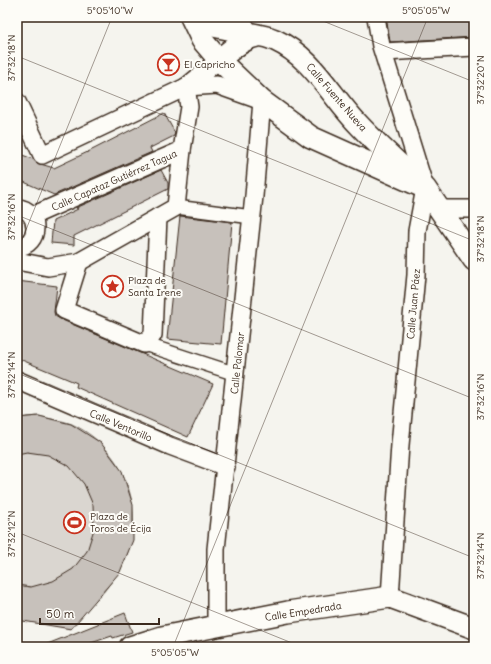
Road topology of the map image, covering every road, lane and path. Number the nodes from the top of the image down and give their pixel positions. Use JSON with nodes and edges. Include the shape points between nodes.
{"nodes":[{"id":1,"x":191,"y":17,"type":"edge"},
{"id":2,"x":196,"y":17,"type":"edge"},
{"id":3,"x":376,"y":17,"type":"edge"},
{"id":4,"x":250,"y":29,"type":"edge"},
{"id":5,"x":474,"y":47,"type":"edge"},
{"id":6,"x":384,"y":52,"type":"junction"},
{"id":7,"x":219,"y":60,"type":"junction"},
{"id":8,"x":186,"y":87,"type":"junction"},
{"id":9,"x":262,"y":100,"type":"junction"},
{"id":10,"x":17,"y":102,"type":"edge"},
{"id":11,"x":182,"y":150,"type":"junction"},
{"id":12,"x":425,"y":188,"type":"junction"},
{"id":13,"x":176,"y":207,"type":"junction"},
{"id":14,"x":440,"y":209,"type":"junction"},
{"id":15,"x":474,"y":209,"type":"edge"},
{"id":16,"x":24,"y":212,"type":"edge"},
{"id":17,"x":158,"y":217,"type":"junction"},
{"id":18,"x":252,"y":217,"type":"junction"},
{"id":19,"x":22,"y":246,"type":"edge"},
{"id":20,"x":474,"y":260,"type":"edge"},
{"id":21,"x":17,"y":262,"type":"edge"},
{"id":22,"x":79,"y":262,"type":"junction"},
{"id":23,"x":48,"y":267,"type":"junction"},
{"id":24,"x":144,"y":344,"type":"junction"},
{"id":25,"x":236,"y":374,"type":"junction"},
{"id":26,"x":17,"y":380,"type":"edge"},
{"id":27,"x":226,"y":467,"type":"junction"},
{"id":28,"x":390,"y":597,"type":"junction"},
{"id":29,"x":216,"y":626,"type":"junction"},
{"id":30,"x":474,"y":628,"type":"edge"},
{"id":31,"x":130,"y":647,"type":"edge"}],
"edges":[{"from":1,"to":7,"type":"street","via":[[202,40]]},
{"from":2,"to":4,"type":"street","name":"Calle Fuente Nueva","via":[[203,24]]},
{"from":3,"to":6,"type":"street","name":"Calle Juan Páez"},
{"from":4,"to":7,"type":"street","via":[[238,44]]},
{"from":4,"to":12,"type":"street","name":"Calle Fuente Nueva","via":[[282,44],[301,57],[324,80],[359,125]]},
{"from":5,"to":6,"type":"street"},
{"from":6,"to":12,"type":"street","name":"Calle Juan Páez"},
{"from":7,"to":8,"type":"street"},
{"from":7,"to":9,"type":"street"},
{"from":8,"to":9,"type":"street","via":[[217,85]]},
{"from":8,"to":10,"type":"street","via":[[42,155]]},
{"from":8,"to":11,"type":"street","name":"Calle Capataz Gutiérrez Tagua","via":[[189,107]]},
{"from":9,"to":12,"type":"street","via":[[311,137]]},
{"from":9,"to":18,"type":"street","name":"Calle Palomar"},
{"from":11,"to":13,"type":"street"},
{"from":11,"to":16,"type":"street","name":"Calle Capataz Gutiérrez Tagua"},
{"from":12,"to":14,"type":"street","name":"Calle Fuente Nueva"},
{"from":12,"to":28,"type":"street","name":"Calle Juan Páez","via":[[417,231],[416,275],[400,445]]},
{"from":13,"to":17,"type":"street"},
{"from":13,"to":18,"type":"street"},
{"from":14,"to":15,"type":"street"},
{"from":14,"to":20,"type":"street","name":"Calle Fuente Nueva"},
{"from":16,"to":19,"type":"street","via":[[36,228],[35,235]]},
{"from":17,"to":22,"type":"street"},
{"from":17,"to":24,"type":"street","via":[[153,335]]},
{"from":18,"to":25,"type":"street","name":"Calle Palomar"},
{"from":19,"to":23,"type":"street"},
{"from":21,"to":23,"type":"street"},
{"from":22,"to":23,"type":"street"},
{"from":22,"to":24,"type":"street","via":[[64,310]]},
{"from":24,"to":25,"type":"street"},
{"from":25,"to":27,"type":"street","name":"Calle Palomar"},
{"from":26,"to":27,"type":"street","name":"Calle Ventorillo","via":[[170,446]]},
{"from":27,"to":29,"type":"street","name":"Calle Palomar","via":[[216,549]]},
{"from":28,"to":29,"type":"street","name":"Calle Empedrada"},
{"from":28,"to":30,"type":"street","name":"Calle Empedrada"},
{"from":29,"to":31,"type":"street","name":"Calle Empedrada","via":[[162,637]]}]}
